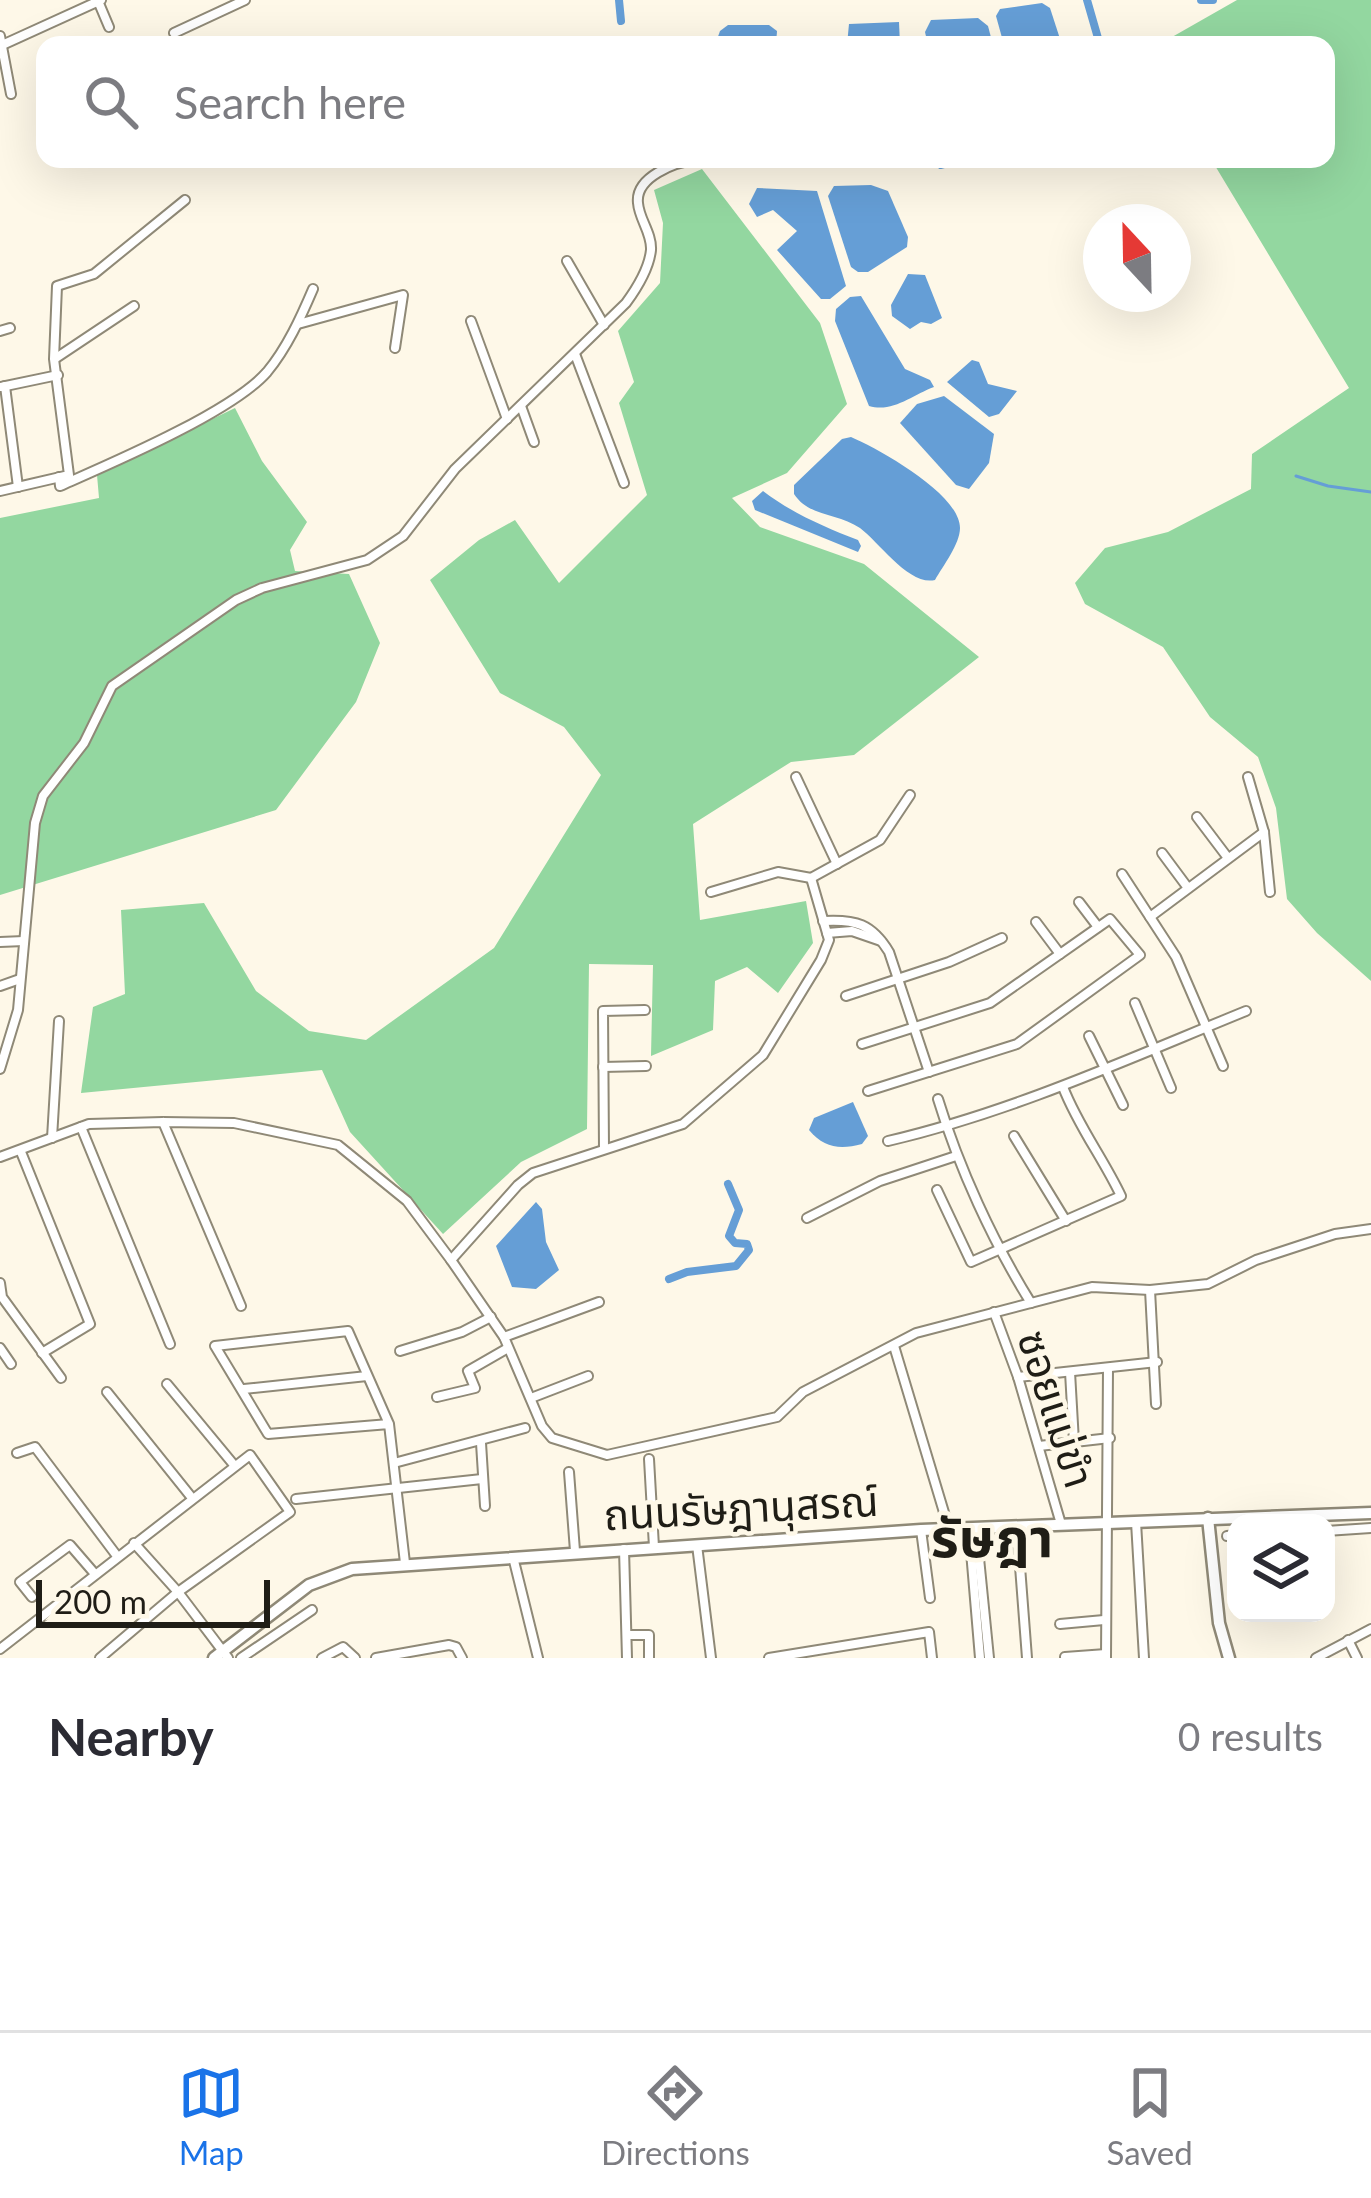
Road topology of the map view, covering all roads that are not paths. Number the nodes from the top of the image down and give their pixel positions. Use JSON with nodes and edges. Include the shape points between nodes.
{"nodes":[{"id":1,"x":99,"y":0,"type":"edge"},
{"id":2,"x":211,"y":0,"type":"edge"},
{"id":3,"x":245,"y":0,"type":"edge"},
{"id":4,"x":217,"y":12,"type":"junction"},
{"id":5,"x":110,"y":27,"type":"dead end"},
{"id":6,"x":174,"y":34,"type":"dead end"},
{"id":7,"x":1,"y":42,"type":"edge"},
{"id":8,"x":11,"y":94,"type":"dead end"},
{"id":9,"x":666,"y":168,"type":"edge"},
{"id":10,"x":185,"y":200,"type":"dead end"},
{"id":11,"x":567,"y":261,"type":"dead end"},
{"id":12,"x":313,"y":289,"type":"dead end"},
{"id":13,"x":134,"y":306,"type":"dead end"},
{"id":14,"x":471,"y":321,"type":"dead end"},
{"id":15,"x":298,"y":324,"type":"junction"},
{"id":16,"x":604,"y":326,"type":"junction"},
{"id":17,"x":394,"y":348,"type":"dead end"},
{"id":18,"x":574,"y":354,"type":"junction"},
{"id":19,"x":54,"y":359,"type":"junction"},
{"id":20,"x":58,"y":375,"type":"junction"},
{"id":21,"x":2,"y":386,"type":"edge"},
{"id":22,"x":520,"y":406,"type":"junction"},
{"id":23,"x":507,"y":419,"type":"junction"},
{"id":24,"x":534,"y":442,"type":"dead end"},
{"id":25,"x":58,"y":477,"type":"junction"},
{"id":26,"x":624,"y":483,"type":"dead end"},
{"id":27,"x":18,"y":487,"type":"junction"},
{"id":28,"x":0,"y":491,"type":"edge"},
{"id":29,"x":796,"y":777,"type":"dead end"},
{"id":30,"x":1248,"y":777,"type":"dead end"},
{"id":31,"x":907,"y":799,"type":"dead end"},
{"id":32,"x":1197,"y":817,"type":"dead end"},
{"id":33,"x":1264,"y":832,"type":"junction"},
{"id":34,"x":1162,"y":853,"type":"dead end"},
{"id":35,"x":1228,"y":858,"type":"junction"},
{"id":36,"x":837,"y":864,"type":"junction"},
{"id":37,"x":1122,"y":874,"type":"dead end"},
{"id":38,"x":811,"y":878,"type":"junction"},
{"id":39,"x":1189,"y":888,"type":"junction"},
{"id":40,"x":711,"y":892,"type":"dead end"},
{"id":41,"x":1270,"y":892,"type":"dead end"},
{"id":42,"x":1079,"y":902,"type":"dead end"},
{"id":43,"x":1150,"y":917,"type":"junction"},
{"id":44,"x":823,"y":921,"type":"junction"},
{"id":45,"x":1036,"y":922,"type":"dead end"},
{"id":46,"x":1098,"y":927,"type":"junction"},
{"id":47,"x":826,"y":933,"type":"junction"},
{"id":48,"x":1002,"y":938,"type":"dead end"},
{"id":49,"x":23,"y":941,"type":"junction"},
{"id":50,"x":0,"y":942,"type":"edge"},
{"id":51,"x":882,"y":942,"type":"junction"},
{"id":52,"x":1060,"y":954,"type":"junction"},
{"id":53,"x":20,"y":979,"type":"junction"},
{"id":54,"x":897,"y":980,"type":"junction"},
{"id":55,"x":0,"y":986,"type":"edge"},
{"id":56,"x":846,"y":996,"type":"dead end"},
{"id":57,"x":1135,"y":1003,"type":"dead end"},
{"id":58,"x":645,"y":1010,"type":"dead end"},
{"id":59,"x":1246,"y":1011,"type":"dead end"},
{"id":60,"x":59,"y":1021,"type":"dead end"},
{"id":61,"x":914,"y":1027,"type":"junction"},
{"id":62,"x":1205,"y":1028,"type":"junction"},
{"id":63,"x":1089,"y":1036,"type":"dead end"},
{"id":64,"x":862,"y":1044,"type":"dead end"},
{"id":65,"x":1154,"y":1048,"type":"junction"},
{"id":66,"x":603,"y":1066,"type":"junction"},
{"id":67,"x":646,"y":1066,"type":"dead end"},
{"id":68,"x":1223,"y":1066,"type":"dead end"},
{"id":69,"x":0,"y":1069,"type":"edge"},
{"id":70,"x":1102,"y":1070,"type":"junction"},
{"id":71,"x":929,"y":1072,"type":"junction"},
{"id":72,"x":1063,"y":1087,"type":"junction"},
{"id":73,"x":1172,"y":1088,"type":"dead end"},
{"id":74,"x":868,"y":1091,"type":"dead end"},
{"id":75,"x":938,"y":1099,"type":"dead end"},
{"id":76,"x":1123,"y":1105,"type":"dead end"},
{"id":77,"x":163,"y":1122,"type":"junction"},
{"id":78,"x":81,"y":1127,"type":"junction"},
{"id":79,"x":947,"y":1127,"type":"junction"},
{"id":80,"x":1014,"y":1136,"type":"dead end"},
{"id":81,"x":52,"y":1138,"type":"junction"},
{"id":82,"x":888,"y":1142,"type":"dead end"},
{"id":83,"x":604,"y":1148,"type":"junction"},
{"id":84,"x":21,"y":1152,"type":"junction"},
{"id":85,"x":956,"y":1156,"type":"junction"},
{"id":86,"x":0,"y":1157,"type":"edge"},
{"id":87,"x":937,"y":1190,"type":"dead end"},
{"id":88,"x":808,"y":1218,"type":"dead end"},
{"id":89,"x":1066,"y":1221,"type":"junction"},
{"id":90,"x":1371,"y":1229,"type":"edge"},
{"id":91,"x":1000,"y":1248,"type":"junction"},
{"id":92,"x":451,"y":1260,"type":"junction"},
{"id":93,"x":0,"y":1283,"type":"edge"},
{"id":94,"x":1150,"y":1290,"type":"junction"},
{"id":95,"x":1,"y":1297,"type":"edge"},
{"id":96,"x":598,"y":1302,"type":"dead end"},
{"id":97,"x":1031,"y":1303,"type":"junction"},
{"id":98,"x":241,"y":1306,"type":"dead end"},
{"id":99,"x":994,"y":1312,"type":"junction"},
{"id":100,"x":491,"y":1317,"type":"junction"},
{"id":101,"x":506,"y":1342,"type":"junction"},
{"id":102,"x":170,"y":1344,"type":"dead end"},
{"id":103,"x":894,"y":1346,"type":"junction"},
{"id":104,"x":0,"y":1348,"type":"edge"},
{"id":105,"x":400,"y":1351,"type":"dead end"},
{"id":106,"x":42,"y":1353,"type":"junction"},
{"id":107,"x":1157,"y":1363,"type":"junction"},
{"id":108,"x":11,"y":1364,"type":"dead end"},
{"id":109,"x":1108,"y":1369,"type":"junction"},
{"id":110,"x":1070,"y":1372,"type":"junction"},
{"id":111,"x":368,"y":1376,"type":"junction"},
{"id":112,"x":588,"y":1376,"type":"dead end"},
{"id":113,"x":1018,"y":1377,"type":"junction"},
{"id":114,"x":61,"y":1378,"type":"dead end"},
{"id":115,"x":167,"y":1384,"type":"dead end"},
{"id":116,"x":244,"y":1389,"type":"junction"},
{"id":117,"x":107,"y":1392,"type":"dead end"},
{"id":118,"x":437,"y":1397,"type":"dead end"},
{"id":119,"x":531,"y":1398,"type":"junction"},
{"id":120,"x":1156,"y":1403,"type":"dead end"},
{"id":121,"x":389,"y":1424,"type":"junction"},
{"id":122,"x":526,"y":1428,"type":"dead end"},
{"id":123,"x":1110,"y":1438,"type":"junction"},
{"id":124,"x":1074,"y":1442,"type":"junction"},
{"id":125,"x":481,"y":1443,"type":"junction"},
{"id":126,"x":1039,"y":1446,"type":"junction"},
{"id":127,"x":17,"y":1454,"type":"dead end"},
{"id":128,"x":649,"y":1459,"type":"dead end"},
{"id":129,"x":394,"y":1463,"type":"junction"},
{"id":130,"x":234,"y":1465,"type":"junction"},
{"id":131,"x":569,"y":1472,"type":"dead end"},
{"id":132,"x":482,"y":1479,"type":"junction"},
{"id":133,"x":397,"y":1488,"type":"junction"},
{"id":134,"x":192,"y":1498,"type":"junction"},
{"id":135,"x":296,"y":1499,"type":"dead end"},
{"id":136,"x":485,"y":1506,"type":"dead end"},
{"id":137,"x":1371,"y":1513,"type":"edge"},
{"id":138,"x":1335,"y":1514,"type":"edge"},
{"id":139,"x":1341,"y":1514,"type":"junction"},
{"id":140,"x":1208,"y":1518,"type":"junction"},
{"id":141,"x":1227,"y":1519,"type":"edge"},
{"id":142,"x":1136,"y":1522,"type":"junction"},
{"id":143,"x":1106,"y":1523,"type":"junction"},
{"id":144,"x":1061,"y":1525,"type":"junction"},
{"id":145,"x":1017,"y":1527,"type":"junction"},
{"id":146,"x":973,"y":1528,"type":"junction"},
{"id":147,"x":1371,"y":1528,"type":"edge"},
{"id":148,"x":949,"y":1529,"type":"junction"},
{"id":149,"x":921,"y":1530,"type":"junction"},
{"id":150,"x":1335,"y":1530,"type":"edge"},
{"id":151,"x":1341,"y":1530,"type":"junction"},
{"id":152,"x":134,"y":1543,"type":"junction"},
{"id":153,"x":697,"y":1545,"type":"junction"},
{"id":154,"x":655,"y":1547,"type":"junction"},
{"id":155,"x":624,"y":1549,"type":"junction"},
{"id":156,"x":575,"y":1551,"type":"junction"},
{"id":157,"x":513,"y":1555,"type":"junction"},
{"id":158,"x":117,"y":1556,"type":"junction"},
{"id":159,"x":405,"y":1564,"type":"junction"},
{"id":160,"x":95,"y":1574,"type":"junction"},
{"id":161,"x":178,"y":1592,"type":"junction"},
{"id":162,"x":32,"y":1597,"type":"dead end"},
{"id":163,"x":930,"y":1598,"type":"dead end"},
{"id":164,"x":312,"y":1610,"type":"dead end"},
{"id":165,"x":1104,"y":1620,"type":"junction"},
{"id":166,"x":1060,"y":1624,"type":"dead end"},
{"id":167,"x":1371,"y":1629,"type":"edge"},
{"id":168,"x":627,"y":1635,"type":"junction"},
{"id":169,"x":1348,"y":1640,"type":"junction"},
{"id":170,"x":0,"y":1649,"type":"edge"},
{"id":171,"x":222,"y":1655,"type":"edge"},
{"id":172,"x":398,"y":1656,"type":"edge"},
{"id":173,"x":1106,"y":1656,"type":"edge"},
{"id":174,"x":1065,"y":1657,"type":"edge"},
{"id":175,"x":100,"y":1658,"type":"edge"},
{"id":176,"x":241,"y":1658,"type":"edge"},
{"id":177,"x":322,"y":1658,"type":"edge"},
{"id":178,"x":355,"y":1658,"type":"edge"},
{"id":179,"x":376,"y":1658,"type":"edge"},
{"id":180,"x":462,"y":1658,"type":"edge"},
{"id":181,"x":538,"y":1658,"type":"edge"},
{"id":182,"x":627,"y":1658,"type":"edge"},
{"id":183,"x":650,"y":1658,"type":"edge"},
{"id":184,"x":711,"y":1658,"type":"edge"},
{"id":185,"x":770,"y":1658,"type":"edge"},
{"id":186,"x":932,"y":1658,"type":"edge"},
{"id":187,"x":984,"y":1658,"type":"edge"},
{"id":188,"x":1027,"y":1658,"type":"edge"},
{"id":189,"x":1144,"y":1658,"type":"edge"},
{"id":190,"x":1228,"y":1658,"type":"edge"},
{"id":191,"x":1316,"y":1658,"type":"edge"},
{"id":192,"x":1357,"y":1658,"type":"edge"}],
"edges":[{"from":1,"to":5,"type":"street"},
{"from":1,"to":7,"type":"street"},
{"from":2,"to":4,"type":"street"},
{"from":3,"to":4,"type":"street"},
{"from":4,"to":6,"type":"street"},
{"from":7,"to":8,"type":"street"},
{"from":9,"to":16,"type":"street","via":[[637,201],[651,250],[640,284]]},
{"from":10,"to":19,"type":"street","via":[[94,274],[57,286]]},
{"from":11,"to":16,"type":"street"},
{"from":12,"to":15,"type":"street"},
{"from":13,"to":19,"type":"street"},
{"from":14,"to":23,"type":"street"},
{"from":15,"to":17,"type":"street","via":[[403,295]]},
{"from":15,"to":25,"type":"street","via":[[266,374],[220,407],[60,485]]},
{"from":16,"to":18,"type":"street"},
{"from":18,"to":22,"type":"street"},
{"from":18,"to":26,"type":"street"},
{"from":19,"to":20,"type":"street"},
{"from":20,"to":21,"type":"street"},
{"from":20,"to":25,"type":"street","via":[[69,475]]},
{"from":21,"to":27,"type":"street"},
{"from":22,"to":23,"type":"street"},
{"from":22,"to":24,"type":"street"},
{"from":23,"to":49,"type":"street","via":[[403,536],[367,560],[236,600],[112,686],[84,743],[43,796]]},
{"from":25,"to":27,"type":"street"},
{"from":27,"to":28,"type":"street"},
{"from":29,"to":36,"type":"street"},
{"from":30,"to":33,"type":"street"},
{"from":31,"to":36,"type":"street","via":[[880,840]]},
{"from":32,"to":35,"type":"street"},
{"from":33,"to":35,"type":"street"},
{"from":33,"to":41,"type":"street"},
{"from":34,"to":39,"type":"street"},
{"from":35,"to":39,"type":"street"},
{"from":36,"to":38,"type":"street"},
{"from":37,"to":43,"type":"street"},
{"from":38,"to":40,"type":"street","via":[[778,872]]},
{"from":38,"to":44,"type":"street"},
{"from":39,"to":43,"type":"street"},
{"from":42,"to":46,"type":"street"},
{"from":43,"to":62,"type":"street"},
{"from":44,"to":47,"type":"street"},
{"from":44,"to":51,"type":"street","via":[[859,922]]},
{"from":45,"to":52,"type":"street"},
{"from":46,"to":52,"type":"street"},
{"from":46,"to":71,"type":"street","via":[[1110,919],[1140,955],[1017,1044]]},
{"from":47,"to":51,"type":"street","via":[[852,931]]},
{"from":47,"to":83,"type":"street","via":[[821,960],[763,1055],[683,1124]]},
{"from":48,"to":54,"type":"street"},
{"from":49,"to":50,"type":"street"},
{"from":49,"to":53,"type":"street"},
{"from":51,"to":54,"type":"street"},
{"from":52,"to":61,"type":"street","via":[[990,1003]]},
{"from":53,"to":55,"type":"street"},
{"from":53,"to":69,"type":"street"},
{"from":54,"to":56,"type":"street"},
{"from":54,"to":61,"type":"street"},
{"from":57,"to":65,"type":"street"},
{"from":58,"to":66,"type":"street","via":[[603,1011]]},
{"from":59,"to":62,"type":"street"},
{"from":60,"to":81,"type":"street"},
{"from":61,"to":64,"type":"street"},
{"from":61,"to":71,"type":"street"},
{"from":62,"to":65,"type":"street"},
{"from":62,"to":68,"type":"street"},
{"from":63,"to":70,"type":"street"},
{"from":65,"to":70,"type":"street"},
{"from":65,"to":73,"type":"street"},
{"from":66,"to":67,"type":"street"},
{"from":66,"to":83,"type":"street"},
{"from":70,"to":72,"type":"street"},
{"from":70,"to":76,"type":"street"},
{"from":71,"to":74,"type":"street"},
{"from":72,"to":79,"type":"street"},
{"from":72,"to":89,"type":"street","via":[[1121,1196]]},
{"from":75,"to":79,"type":"street"},
{"from":77,"to":78,"type":"street"},
{"from":77,"to":92,"type":"street","via":[[235,1123],[338,1145],[407,1201]]},
{"from":77,"to":98,"type":"street"},
{"from":78,"to":81,"type":"street"},
{"from":78,"to":102,"type":"street"},
{"from":79,"to":82,"type":"street"},
{"from":79,"to":85,"type":"street"},
{"from":80,"to":89,"type":"street"},
{"from":81,"to":84,"type":"street"},
{"from":83,"to":92,"type":"street","via":[[533,1173]]},
{"from":84,"to":86,"type":"street"},
{"from":84,"to":106,"type":"street","via":[[90,1324]]},
{"from":85,"to":88,"type":"street","via":[[880,1181]]},
{"from":85,"to":91,"type":"street"},
{"from":87,"to":91,"type":"street","via":[[970,1262]]},
{"from":89,"to":91,"type":"street"},
{"from":90,"to":94,"type":"street","via":[[1256,1260],[1208,1284]]},
{"from":91,"to":97,"type":"street"},
{"from":92,"to":100,"type":"street"},
{"from":93,"to":95,"type":"street"},
{"from":94,"to":97,"type":"street","via":[[1091,1287]]},
{"from":94,"to":107,"type":"street"},
{"from":95,"to":106,"type":"street"},
{"from":96,"to":101,"type":"street"},
{"from":97,"to":99,"type":"street"},
{"from":99,"to":103,"type":"street"},
{"from":99,"to":113,"type":"street","name":"ซอยแม่ขำ"},
{"from":100,"to":101,"type":"street"},
{"from":100,"to":105,"type":"street"},
{"from":101,"to":118,"type":"street","via":[[468,1371],[475,1388]]},
{"from":101,"to":119,"type":"street"},
{"from":103,"to":119,"type":"street","via":[[803,1392],[777,1418],[618,1455],[552,1438]]},
{"from":103,"to":148,"type":"street"},
{"from":104,"to":108,"type":"street"},
{"from":106,"to":114,"type":"street"},
{"from":107,"to":109,"type":"street"},
{"from":107,"to":120,"type":"street"},
{"from":109,"to":110,"type":"street"},
{"from":109,"to":123,"type":"street"},
{"from":110,"to":113,"type":"street"},
{"from":110,"to":124,"type":"street"},
{"from":111,"to":116,"type":"street"},
{"from":111,"to":116,"type":"street","via":[[348,1331],[215,1346]]},
{"from":111,"to":121,"type":"street"},
{"from":112,"to":119,"type":"street"},
{"from":113,"to":126,"type":"street","name":"ซอยแม่ขำ"},
{"from":115,"to":130,"type":"street"},
{"from":116,"to":121,"type":"street","via":[[268,1434]]},
{"from":117,"to":134,"type":"street"},
{"from":121,"to":129,"type":"street"},
{"from":122,"to":125,"type":"street"},
{"from":123,"to":124,"type":"street"},
{"from":123,"to":143,"type":"street"},
{"from":124,"to":126,"type":"street"},
{"from":125,"to":129,"type":"street"},
{"from":125,"to":132,"type":"street"},
{"from":126,"to":144,"type":"street","name":"ซอยแม่ขำ"},
{"from":127,"to":158,"type":"street","via":[[35,1447]]},
{"from":128,"to":154,"type":"street"},
{"from":129,"to":133,"type":"street"},
{"from":130,"to":134,"type":"street"},
{"from":130,"to":161,"type":"street","via":[[250,1455],[290,1512]]},
{"from":131,"to":156,"type":"street"},
{"from":132,"to":133,"type":"street"},
{"from":132,"to":136,"type":"street"},
{"from":133,"to":135,"type":"street"},
{"from":133,"to":159,"type":"street"},
{"from":134,"to":152,"type":"street"},
{"from":137,"to":139,"type":"street","name":"ถนนรัษฎานุสรณ์"},
{"from":138,"to":139,"type":"street","name":"ถนนรัษฎานุสรณ์"},
{"from":139,"to":151,"type":"street"},
{"from":140,"to":141,"type":"street","name":"ถนนรัษฎานุสรณ์"},
{"from":140,"to":142,"type":"street","name":"ถนนรัษฎานุสรณ์"},
{"from":140,"to":190,"type":"street"},
{"from":142,"to":143,"type":"street","name":"ถนนรัษฎานุสรณ์"},
{"from":142,"to":189,"type":"street"},
{"from":143,"to":144,"type":"street","name":"ถนนรัษฎานุสรณ์"},
{"from":143,"to":165,"type":"street"},
{"from":144,"to":145,"type":"street","name":"ถนนรัษฎานุสรณ์"},
{"from":145,"to":146,"type":"street","name":"ถนนรัษฎานุสรณ์"},
{"from":145,"to":188,"type":"street"},
{"from":146,"to":148,"type":"street","name":"ถนนรัษฎานุสรณ์"},
{"from":146,"to":187,"type":"street"},
{"from":147,"to":151,"type":"street"},
{"from":148,"to":149,"type":"street","name":"ถนนรัษฎานุสรณ์"},
{"from":149,"to":153,"type":"street","name":"ถนนรัษฎานุสรณ์"},
{"from":149,"to":163,"type":"street"},
{"from":150,"to":151,"type":"street"},
{"from":152,"to":158,"type":"street"},
{"from":152,"to":161,"type":"street"},
{"from":153,"to":154,"type":"street","name":"ถนนรัษฎานุสรณ์"},
{"from":153,"to":184,"type":"street"},
{"from":154,"to":155,"type":"street","name":"ถนนรัษฎานุสรณ์"},
{"from":155,"to":156,"type":"street","name":"ถนนรัษฎานุสรณ์"},
{"from":155,"to":168,"type":"street"},
{"from":156,"to":157,"type":"street","name":"ถนนรัษฎานุสรณ์"},
{"from":157,"to":159,"type":"street","name":"ถนนรัษฎานุสรณ์"},
{"from":157,"to":181,"type":"street"},
{"from":158,"to":160,"type":"street"},
{"from":159,"to":171,"type":"street","name":"ถนนรัษฎานุสรณ์","via":[[352,1568],[309,1585]]},
{"from":160,"to":162,"type":"street","via":[[70,1545],[20,1582]]},
{"from":160,"to":170,"type":"street"},
{"from":161,"to":171,"type":"street"},
{"from":161,"to":175,"type":"street"},
{"from":164,"to":176,"type":"street"},
{"from":165,"to":166,"type":"street"},
{"from":165,"to":173,"type":"street"},
{"from":167,"to":169,"type":"street"},
{"from":168,"to":182,"type":"street"},
{"from":168,"to":183,"type":"street","via":[[649,1635]]},
{"from":169,"to":191,"type":"street"},
{"from":169,"to":192,"type":"street"},
{"from":172,"to":179,"type":"street"},
{"from":172,"to":180,"type":"street","via":[[454,1646]]},
{"from":173,"to":174,"type":"street"},
{"from":177,"to":178,"type":"street","via":[[343,1647]]},
{"from":185,"to":186,"type":"street","via":[[929,1632]]}]}
